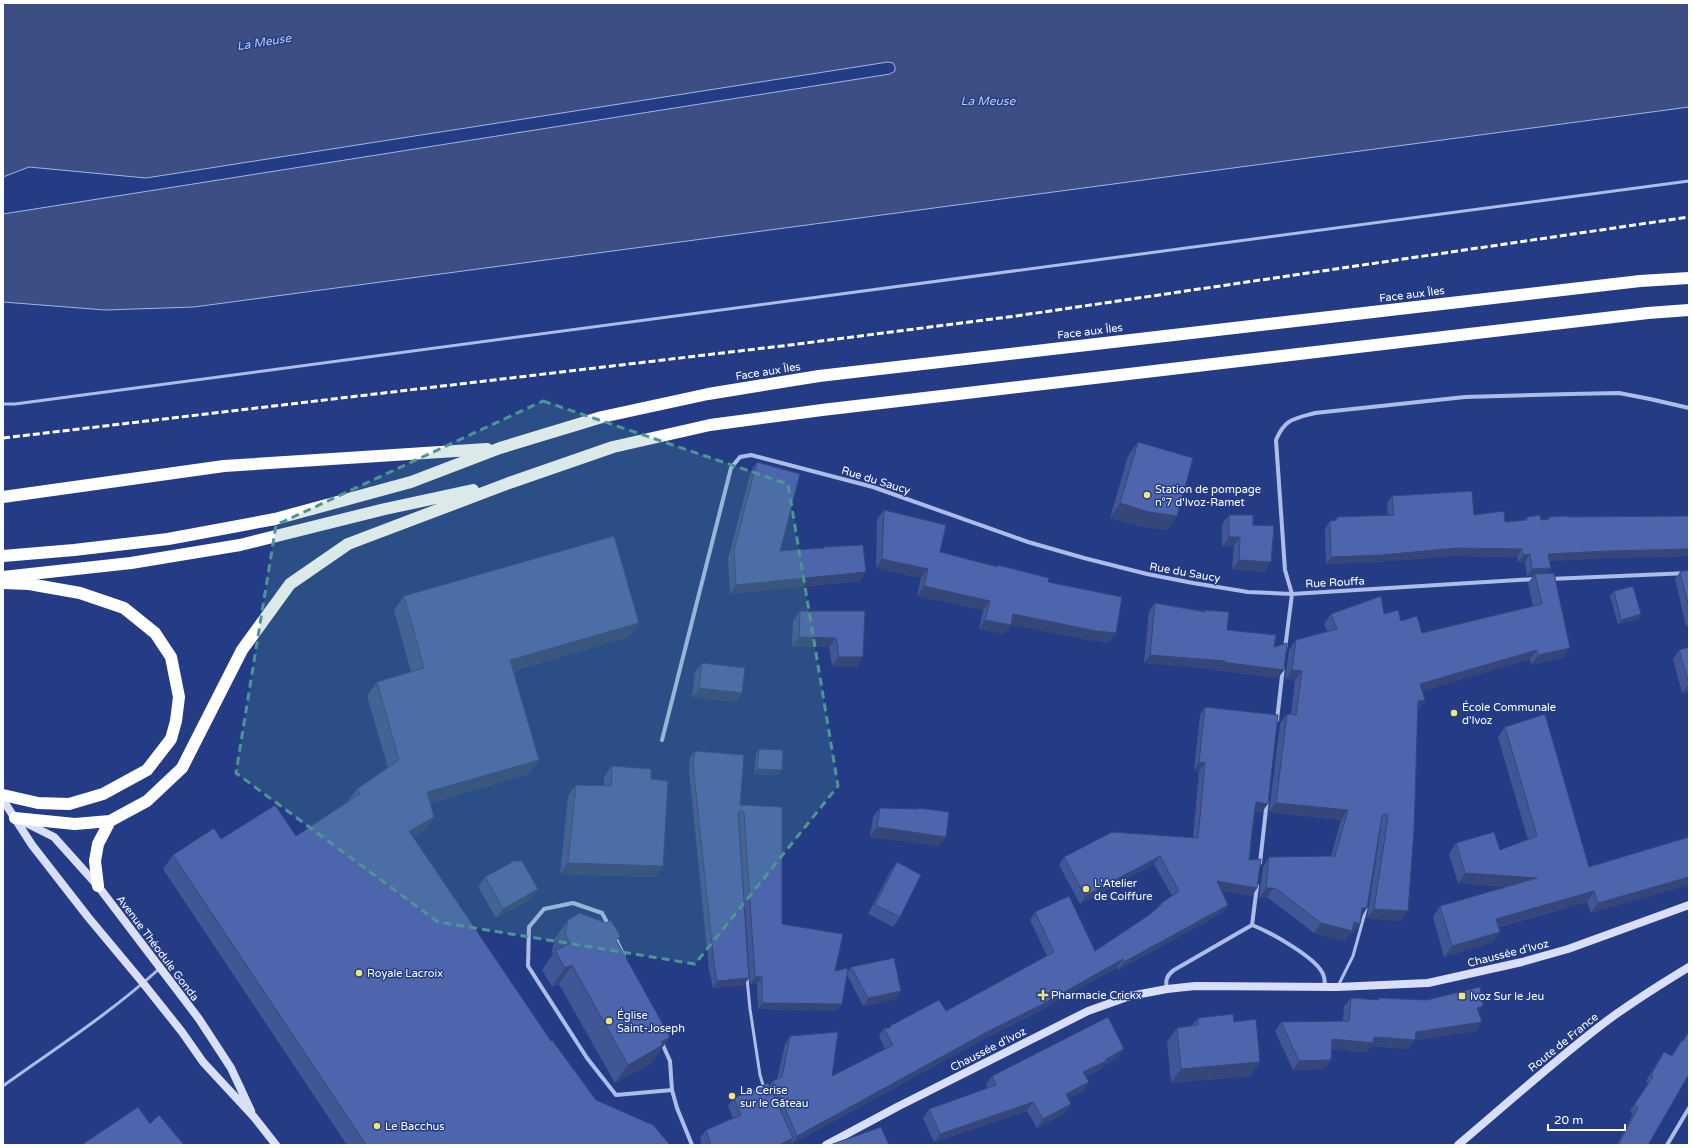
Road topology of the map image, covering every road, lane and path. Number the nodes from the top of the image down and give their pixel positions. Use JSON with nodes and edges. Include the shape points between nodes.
{"nodes":[{"id":1,"x":1689,"y":181,"type":"edge"},
{"id":2,"x":1689,"y":278,"type":"edge"},
{"id":3,"x":1689,"y":310,"type":"edge"},
{"id":4,"x":3,"y":404,"type":"edge"},
{"id":5,"x":1689,"y":408,"type":"edge"},
{"id":6,"x":500,"y":448,"type":"junction"},
{"id":7,"x":509,"y":483,"type":"junction"},
{"id":8,"x":3,"y":497,"type":"edge"},
{"id":9,"x":3,"y":556,"type":"edge"},
{"id":10,"x":1689,"y":573,"type":"edge"},
{"id":11,"x":3,"y":577,"type":"edge"},
{"id":12,"x":3,"y":583,"type":"edge"},
{"id":13,"x":1292,"y":594,"type":"junction"},
{"id":14,"x":1284,"y":657,"type":"edge"},
{"id":15,"x":1283,"y":665,"type":"edge"},
{"id":16,"x":1276,"y":728,"type":"edge"},
{"id":17,"x":662,"y":740,"type":"dead end"},
{"id":18,"x":1268,"y":791,"type":"edge"},
{"id":19,"x":3,"y":795,"type":"edge"},
{"id":20,"x":3,"y":800,"type":"edge"},
{"id":21,"x":16,"y":818,"type":"junction"},
{"id":22,"x":110,"y":821,"type":"junction"},
{"id":23,"x":1259,"y":870,"type":"edge"},
{"id":24,"x":1258,"y":878,"type":"edge"},
{"id":25,"x":98,"y":886,"type":"junction"},
{"id":26,"x":1367,"y":902,"type":"edge"},
{"id":27,"x":1689,"y":905,"type":"edge"},
{"id":28,"x":1252,"y":925,"type":"junction"},
{"id":29,"x":610,"y":927,"type":"edge"},
{"id":30,"x":614,"y":934,"type":"edge"},
{"id":31,"x":627,"y":962,"type":"edge"},
{"id":32,"x":1689,"y":967,"type":"edge"},
{"id":33,"x":161,"y":968,"type":"junction"},
{"id":34,"x":746,"y":976,"type":"edge"},
{"id":35,"x":144,"y":983,"type":"junction"},
{"id":36,"x":1325,"y":987,"type":"junction"},
{"id":37,"x":1337,"y":987,"type":"junction"},
{"id":38,"x":1166,"y":989,"type":"junction"},
{"id":39,"x":658,"y":1036,"type":"edge"},
{"id":40,"x":3,"y":1086,"type":"edge"},
{"id":41,"x":672,"y":1090,"type":"junction"},
{"id":42,"x":765,"y":1091,"type":"edge"},
{"id":43,"x":1689,"y":1108,"type":"edge"},
{"id":44,"x":254,"y":1117,"type":"junction"},
{"id":45,"x":276,"y":1145,"type":"edge"},
{"id":46,"x":692,"y":1145,"type":"edge"},
{"id":47,"x":826,"y":1145,"type":"edge"},
{"id":48,"x":1458,"y":1145,"type":"edge"},
{"id":49,"x":1667,"y":1145,"type":"edge"}],
"edges":[{"from":1,"to":4,"type":"lane"},
{"from":2,"to":6,"type":"highway","name":"Face aux Îles","via":[[819,376],[708,394],[610,415]]},
{"from":3,"to":7,"type":"highway","via":[[1259,358],[710,425],[613,447]]},
{"from":5,"to":13,"type":"street","via":[[1619,393],[1570,394],[1465,397],[1315,413],[1296,418],[1282,426],[1276,440],[1285,570]]},
{"from":6,"to":8,"type":"highway","via":[[224,466]]},
{"from":6,"to":9,"type":"highway","via":[[411,482],[275,519],[168,539]]},
{"from":7,"to":11,"type":"highway","via":[[385,509],[240,545],[131,563]]},
{"from":7,"to":22,"type":"highway","via":[[348,544],[290,584],[242,650],[182,768],[147,801]]},
{"from":10,"to":13,"type":"street","name":"Rue Rouffa"},
{"from":12,"to":19,"type":"highway","via":[[29,584],[80,593],[124,608],[155,632],[171,657],[179,697],[171,739],[147,770],[102,794],[69,804],[38,802]]},
{"from":13,"to":14,"type":"street","name":"Rue Rouffa"},
{"from":13,"to":17,"type":"street","name":"Rue du Saucy","via":[[1248,592],[1147,574],[1028,542],[872,487],[751,455],[740,457],[731,468]]},
{"from":15,"to":16,"type":"street"},
{"from":18,"to":23,"type":"street"},
{"from":20,"to":21,"type":"main road","name":"Avenue Théodule Gonda"},
{"from":21,"to":22,"type":"highway","via":[[75,824]]},
{"from":21,"to":25,"type":"main road","name":"Avenue Théodule Gonda","via":[[54,838]]},
{"from":21,"to":35,"type":"main road","name":"Avenue Théodule Gonda","via":[[36,851]]},
{"from":22,"to":25,"type":"highway","via":[[98,844],[95,861]]},
{"from":24,"to":28,"type":"street"},
{"from":25,"to":33,"type":"main road","name":"Avenue Théodule Gonda"},
{"from":26,"to":37,"type":"lane","via":[[1353,956]]},
{"from":27,"to":37,"type":"main road","name":"Chaussée d'Ivoz","via":[[1581,945],[1493,969],[1428,983]]},
{"from":28,"to":36,"type":"street","via":[[1265,930],[1316,964],[1325,978]]},
{"from":28,"to":38,"type":"street","via":[[1168,974],[1165,981]]},
{"from":29,"to":41,"type":"street","via":[[602,913],[573,903],[544,909],[529,927],[528,966],[587,1058],[616,1095]]},
{"from":30,"to":31,"type":"street"},
{"from":32,"to":48,"type":"main road","name":"Route de France","via":[[1608,1020]]},
{"from":33,"to":35,"type":"lane"},
{"from":33,"to":44,"type":"main road","name":"Avenue Théodule Gonda","via":[[231,1068]]},
{"from":34,"to":42,"type":"lane","via":[[760,1075]]},
{"from":35,"to":40,"type":"lane"},
{"from":35,"to":44,"type":"main road","name":"Avenue Théodule Gonda","via":[[203,1062]]},
{"from":36,"to":37,"type":"main road","name":"Chaussée d'Ivoz"},
{"from":36,"to":38,"type":"main road","name":"Chaussée d'Ivoz","via":[[1195,986]]},
{"from":38,"to":47,"type":"main road","name":"Chaussée d'Ivoz","via":[[1130,996],[1088,1011]]},
{"from":39,"to":41,"type":"street","via":[[670,1061]]},
{"from":41,"to":46,"type":"street"},
{"from":43,"to":49,"type":"street"},
{"from":44,"to":45,"type":"main road","name":"Avenue Théodule Gonda"}]}
